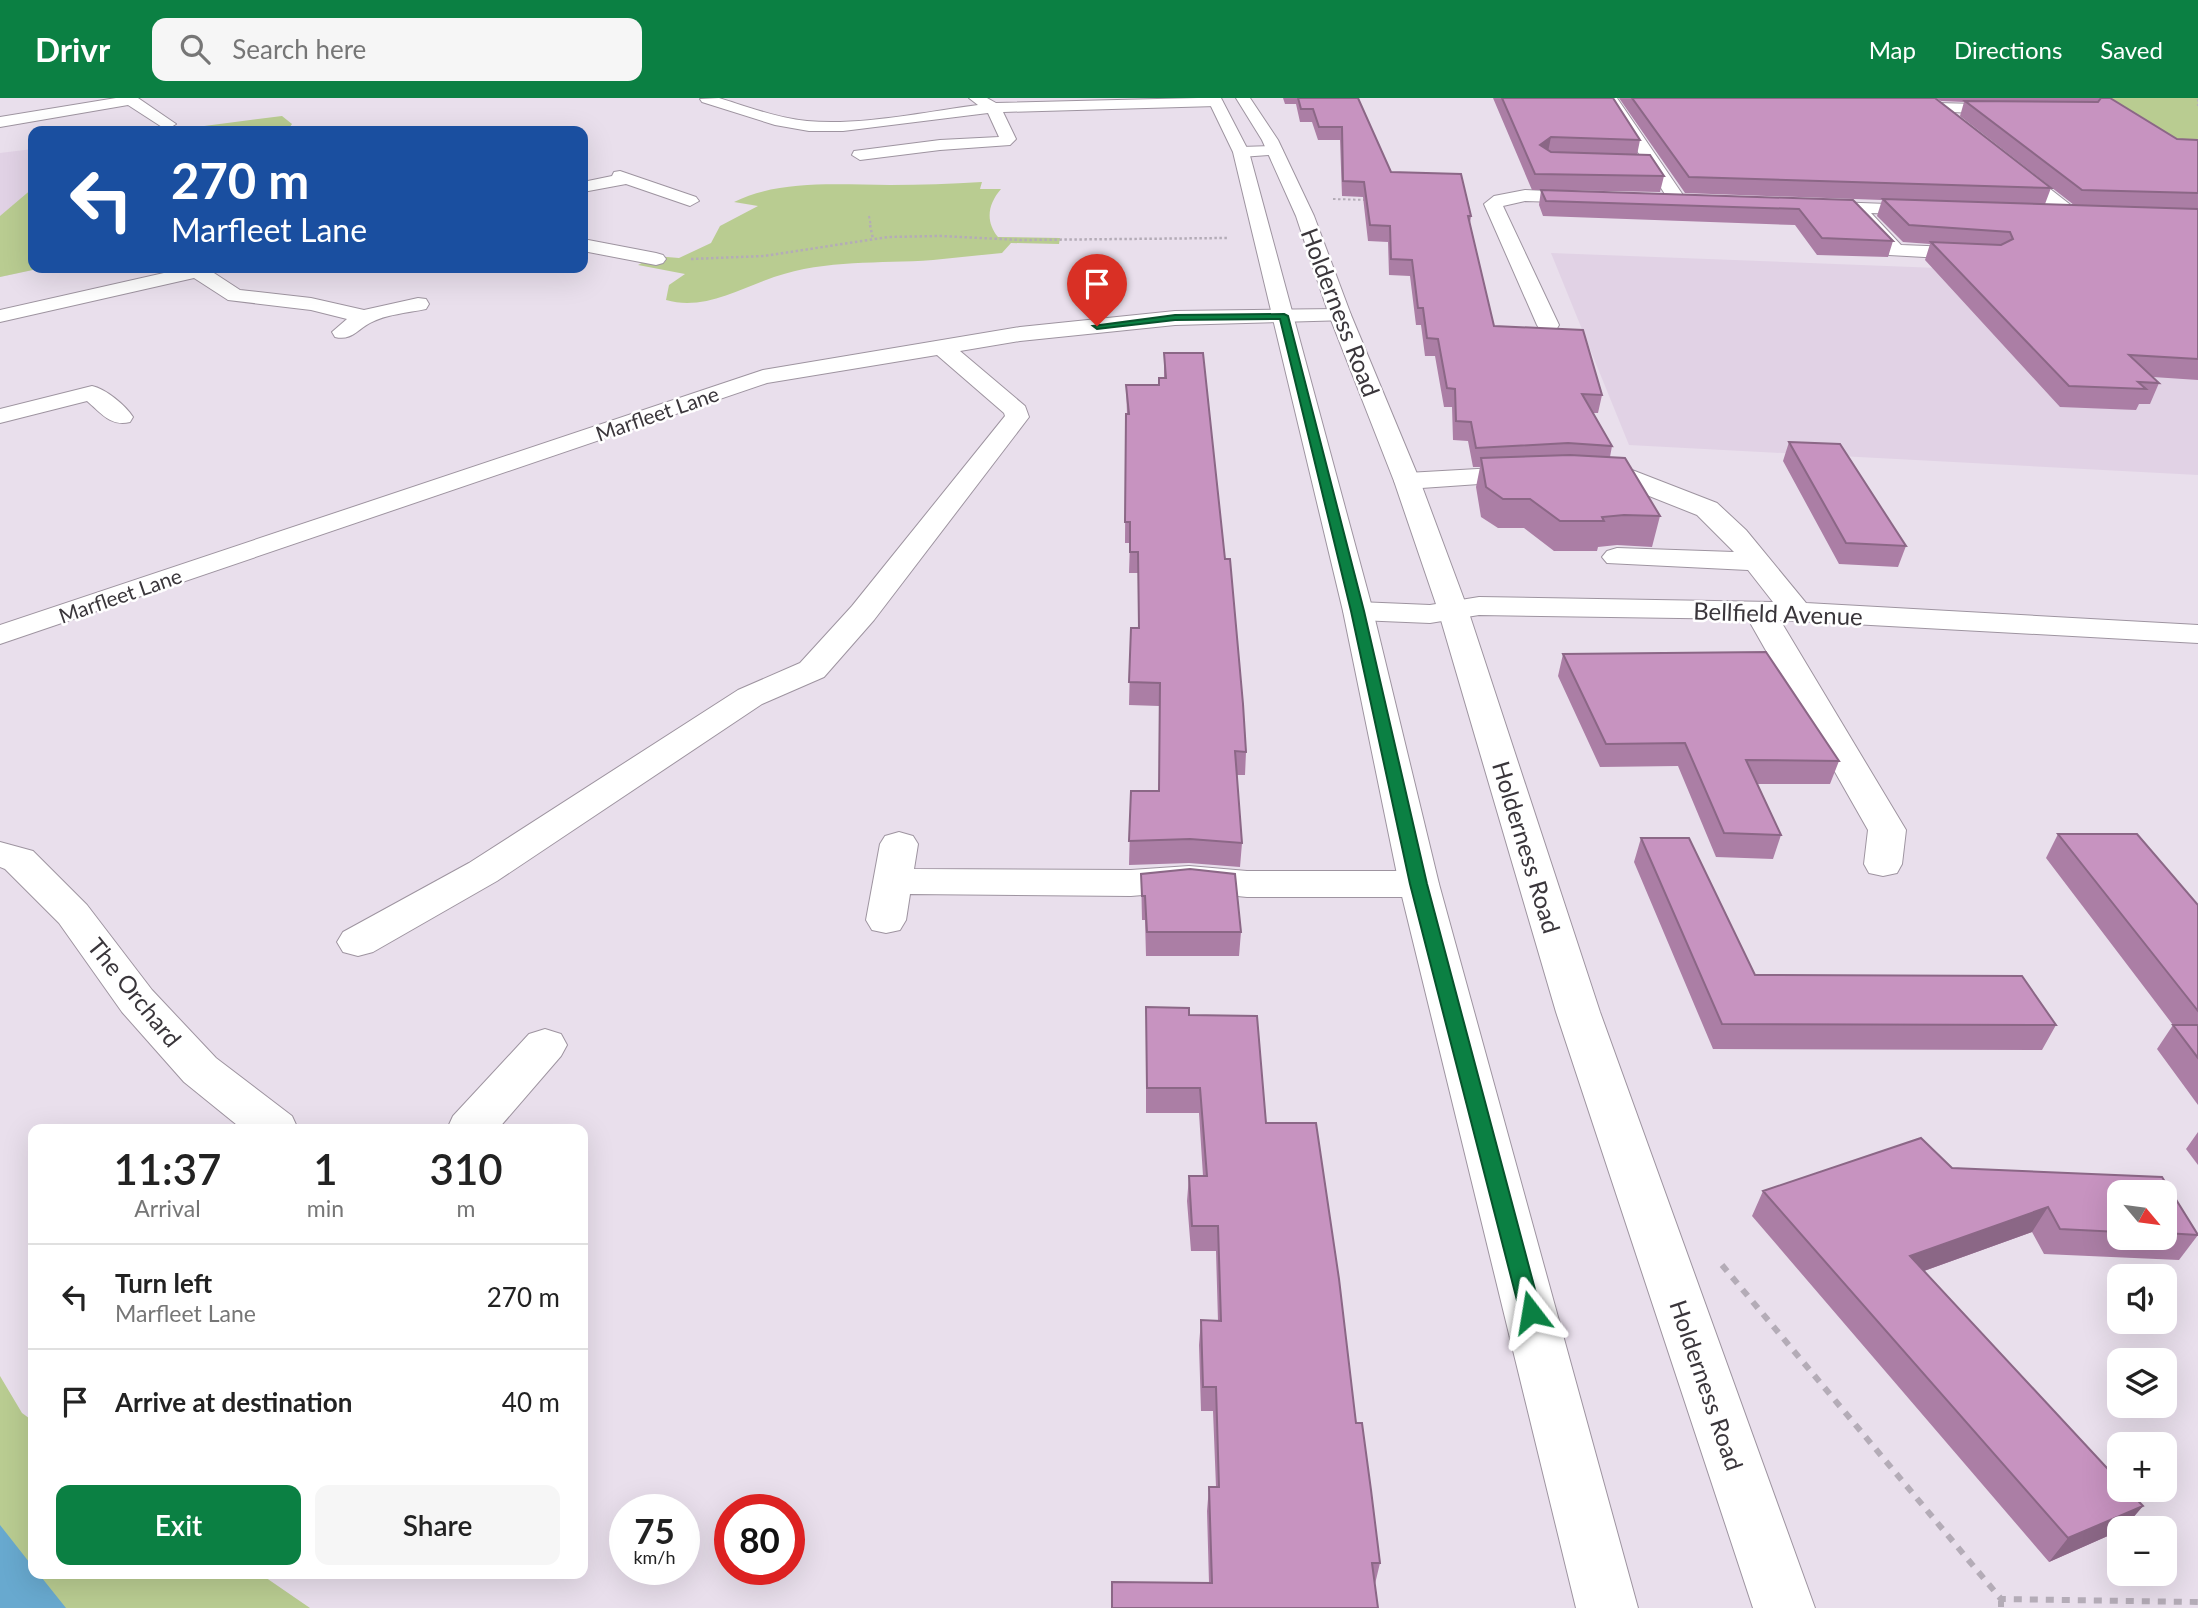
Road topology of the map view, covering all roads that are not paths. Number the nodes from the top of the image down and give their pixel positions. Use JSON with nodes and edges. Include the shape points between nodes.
{"nodes":[{"id":1,"x":976,"y":98,"type":"edge"},
{"id":2,"x":1243,"y":98,"type":"edge"},
{"id":3,"x":1610,"y":98,"type":"edge"},
{"id":4,"x":130,"y":99,"type":"edge"},
{"id":5,"x":746,"y":99,"type":"edge"},
{"id":6,"x":1215,"y":100,"type":"edge"},
{"id":7,"x":714,"y":102,"type":"edge"},
{"id":8,"x":1931,"y":103,"type":"edge"},
{"id":9,"x":993,"y":108,"type":"junction"},
{"id":10,"x":87,"y":109,"type":"junction"},
{"id":11,"x":2034,"y":110,"type":"edge"},
{"id":12,"x":0,"y":122,"type":"edge"},
{"id":13,"x":100,"y":124,"type":"dead end"},
{"id":14,"x":168,"y":124,"type":"dead end"},
{"id":15,"x":1957,"y":124,"type":"edge"},
{"id":16,"x":1988,"y":148,"type":"edge"},
{"id":17,"x":1275,"y":151,"type":"junction"},
{"id":18,"x":1241,"y":152,"type":"junction"},
{"id":19,"x":860,"y":155,"type":"dead end"},
{"id":20,"x":1629,"y":163,"type":"edge"},
{"id":21,"x":1656,"y":164,"type":"junction"},
{"id":22,"x":1505,"y":180,"type":"dead end"},
{"id":23,"x":588,"y":186,"type":"edge"},
{"id":24,"x":1608,"y":198,"type":"edge"},
{"id":25,"x":1499,"y":199,"type":"junction"},
{"id":26,"x":1650,"y":200,"type":"edge"},
{"id":27,"x":690,"y":201,"type":"dead end"},
{"id":28,"x":1787,"y":205,"type":"edge"},
{"id":29,"x":1856,"y":208,"type":"junction"},
{"id":30,"x":1950,"y":211,"type":"edge"},
{"id":31,"x":2043,"y":213,"type":"edge"},
{"id":32,"x":2070,"y":214,"type":"junction"},
{"id":33,"x":2095,"y":215,"type":"edge"},
{"id":34,"x":588,"y":245,"type":"edge"},
{"id":35,"x":628,"y":253,"type":"junction"},
{"id":36,"x":1994,"y":254,"type":"edge"},
{"id":37,"x":656,"y":259,"type":"road end"},
{"id":38,"x":606,"y":263,"type":"dead end"},
{"id":39,"x":188,"y":273,"type":"edge"},
{"id":40,"x":209,"y":273,"type":"edge"},
{"id":41,"x":418,"y":304,"type":"dead end"},
{"id":42,"x":1340,"y":315,"type":"junction"},
{"id":43,"x":0,"y":316,"type":"edge"},
{"id":44,"x":1284,"y":316,"type":"junction"},
{"id":45,"x":364,"y":317,"type":"junction"},
{"id":46,"x":1548,"y":325,"type":"edge"},
{"id":47,"x":342,"y":333,"type":"dead end"},
{"id":48,"x":942,"y":347,"type":"junction"},
{"id":49,"x":0,"y":416,"type":"edge"},
{"id":50,"x":121,"y":416,"type":"dead end"},
{"id":51,"x":1407,"y":481,"type":"junction"},
{"id":52,"x":1617,"y":557,"type":"dead end"},
{"id":53,"x":1758,"y":562,"type":"junction"},
{"id":54,"x":1452,"y":610,"type":"junction"},
{"id":55,"x":1758,"y":610,"type":"junction"},
{"id":56,"x":1358,"y":611,"type":"junction"},
{"id":57,"x":1796,"y":611,"type":"junction"},
{"id":58,"x":2198,"y":634,"type":"edge"},
{"id":59,"x":0,"y":635,"type":"edge"},
{"id":60,"x":0,"y":854,"type":"edge"},
{"id":61,"x":1883,"y":864,"type":"dead end"},
{"id":62,"x":1419,"y":884,"type":"junction"},
{"id":63,"x":886,"y":920,"type":"dead end"},
{"id":64,"x":358,"y":942,"type":"dead end"},
{"id":65,"x":545,"y":1045,"type":"dead end"},
{"id":66,"x":269,"y":1124,"type":"edge"},
{"id":67,"x":474,"y":1124,"type":"edge"},
{"id":68,"x":1607,"y":1608,"type":"edge"},
{"id":69,"x":1784,"y":1608,"type":"edge"}],
"edges":[{"from":1,"to":9,"type":"main road"},
{"from":2,"to":17,"type":"main road","name":"Holderness Road"},
{"from":3,"to":21,"type":"main road"},
{"from":4,"to":10,"type":"main road"},
{"from":4,"to":14,"type":"main road"},
{"from":5,"to":7,"type":"main road"},
{"from":6,"to":9,"type":"main road"},
{"from":6,"to":18,"type":"main road","name":"Holderness Road"},
{"from":7,"to":9,"type":"main road","via":[[808,126]]},
{"from":8,"to":11,"type":"main road"},
{"from":8,"to":15,"type":"main road"},
{"from":9,"to":19,"type":"main road","via":[[1008,139],[1004,142]]},
{"from":10,"to":12,"type":"main road"},
{"from":10,"to":13,"type":"main road"},
{"from":16,"to":32,"type":"main road"},
{"from":17,"to":18,"type":"main road"},
{"from":17,"to":42,"type":"main road","name":"Holderness Road"},
{"from":18,"to":44,"type":"main road","name":"Holderness Road"},
{"from":20,"to":21,"type":"main road"},
{"from":21,"to":26,"type":"main road","via":[[1684,201]]},
{"from":22,"to":25,"type":"main road"},
{"from":23,"to":27,"type":"main road","via":[[623,178]]},
{"from":24,"to":25,"type":"main road"},
{"from":25,"to":46,"type":"main road","via":[[1493,204]]},
{"from":28,"to":29,"type":"main road"},
{"from":29,"to":30,"type":"main road"},
{"from":29,"to":36,"type":"main road","via":[[1896,251]]},
{"from":31,"to":32,"type":"main road"},
{"from":32,"to":33,"type":"main road"},
{"from":34,"to":35,"type":"main road"},
{"from":35,"to":37,"type":"main road"},
{"from":35,"to":38,"type":"main road"},
{"from":39,"to":43,"type":"main road"},
{"from":40,"to":45,"type":"main road","via":[[235,296],[311,304]]},
{"from":41,"to":45,"type":"main road"},
{"from":42,"to":44,"type":"main road","name":"Marfleet Lane"},
{"from":42,"to":51,"type":"main road","name":"Holderness Road"},
{"from":44,"to":48,"type":"main road","name":"Marfleet Lane","via":[[1175,318]]},
{"from":44,"to":56,"type":"main road","name":"Holderness Road"},
{"from":45,"to":47,"type":"main road"},
{"from":48,"to":59,"type":"main road","name":"Marfleet Lane","via":[[763,377]]},
{"from":48,"to":64,"type":"main road","via":[[1016,411],[1017,417],[863,613],[811,670],[750,697],[483,872]]},
{"from":49,"to":50,"type":"main road","via":[[92,393]]},
{"from":51,"to":53,"type":"main road","via":[[1557,473],[1623,476],[1707,509]]},
{"from":51,"to":54,"type":"main road","name":"Holderness Road"},
{"from":52,"to":53,"type":"main road"},
{"from":53,"to":57,"type":"main road"},
{"from":54,"to":55,"type":"main road","name":"Bellfield Avenue","via":[[1479,606]]},
{"from":54,"to":56,"type":"main road","name":"Bellfield Avenue","via":[[1430,614]]},
{"from":54,"to":69,"type":"main road","name":"Holderness Road","via":[[1578,1012]]},
{"from":55,"to":57,"type":"main road","name":"Bellfield Avenue"},
{"from":55,"to":61,"type":"main road","via":[[1887,830]]},
{"from":56,"to":62,"type":"main road","name":"Holderness Road"},
{"from":57,"to":58,"type":"main road","name":"Bellfield Avenue"},
{"from":60,"to":66,"type":"main road","name":"The Orchard","via":[[19,860],[74,914],[137,1001],[200,1070]]},
{"from":62,"to":63,"type":"main road","via":[[1150,879],[1131,883],[895,863]]},
{"from":62,"to":68,"type":"main road","name":"Holderness Road"},
{"from":65,"to":67,"type":"main road"}]}
